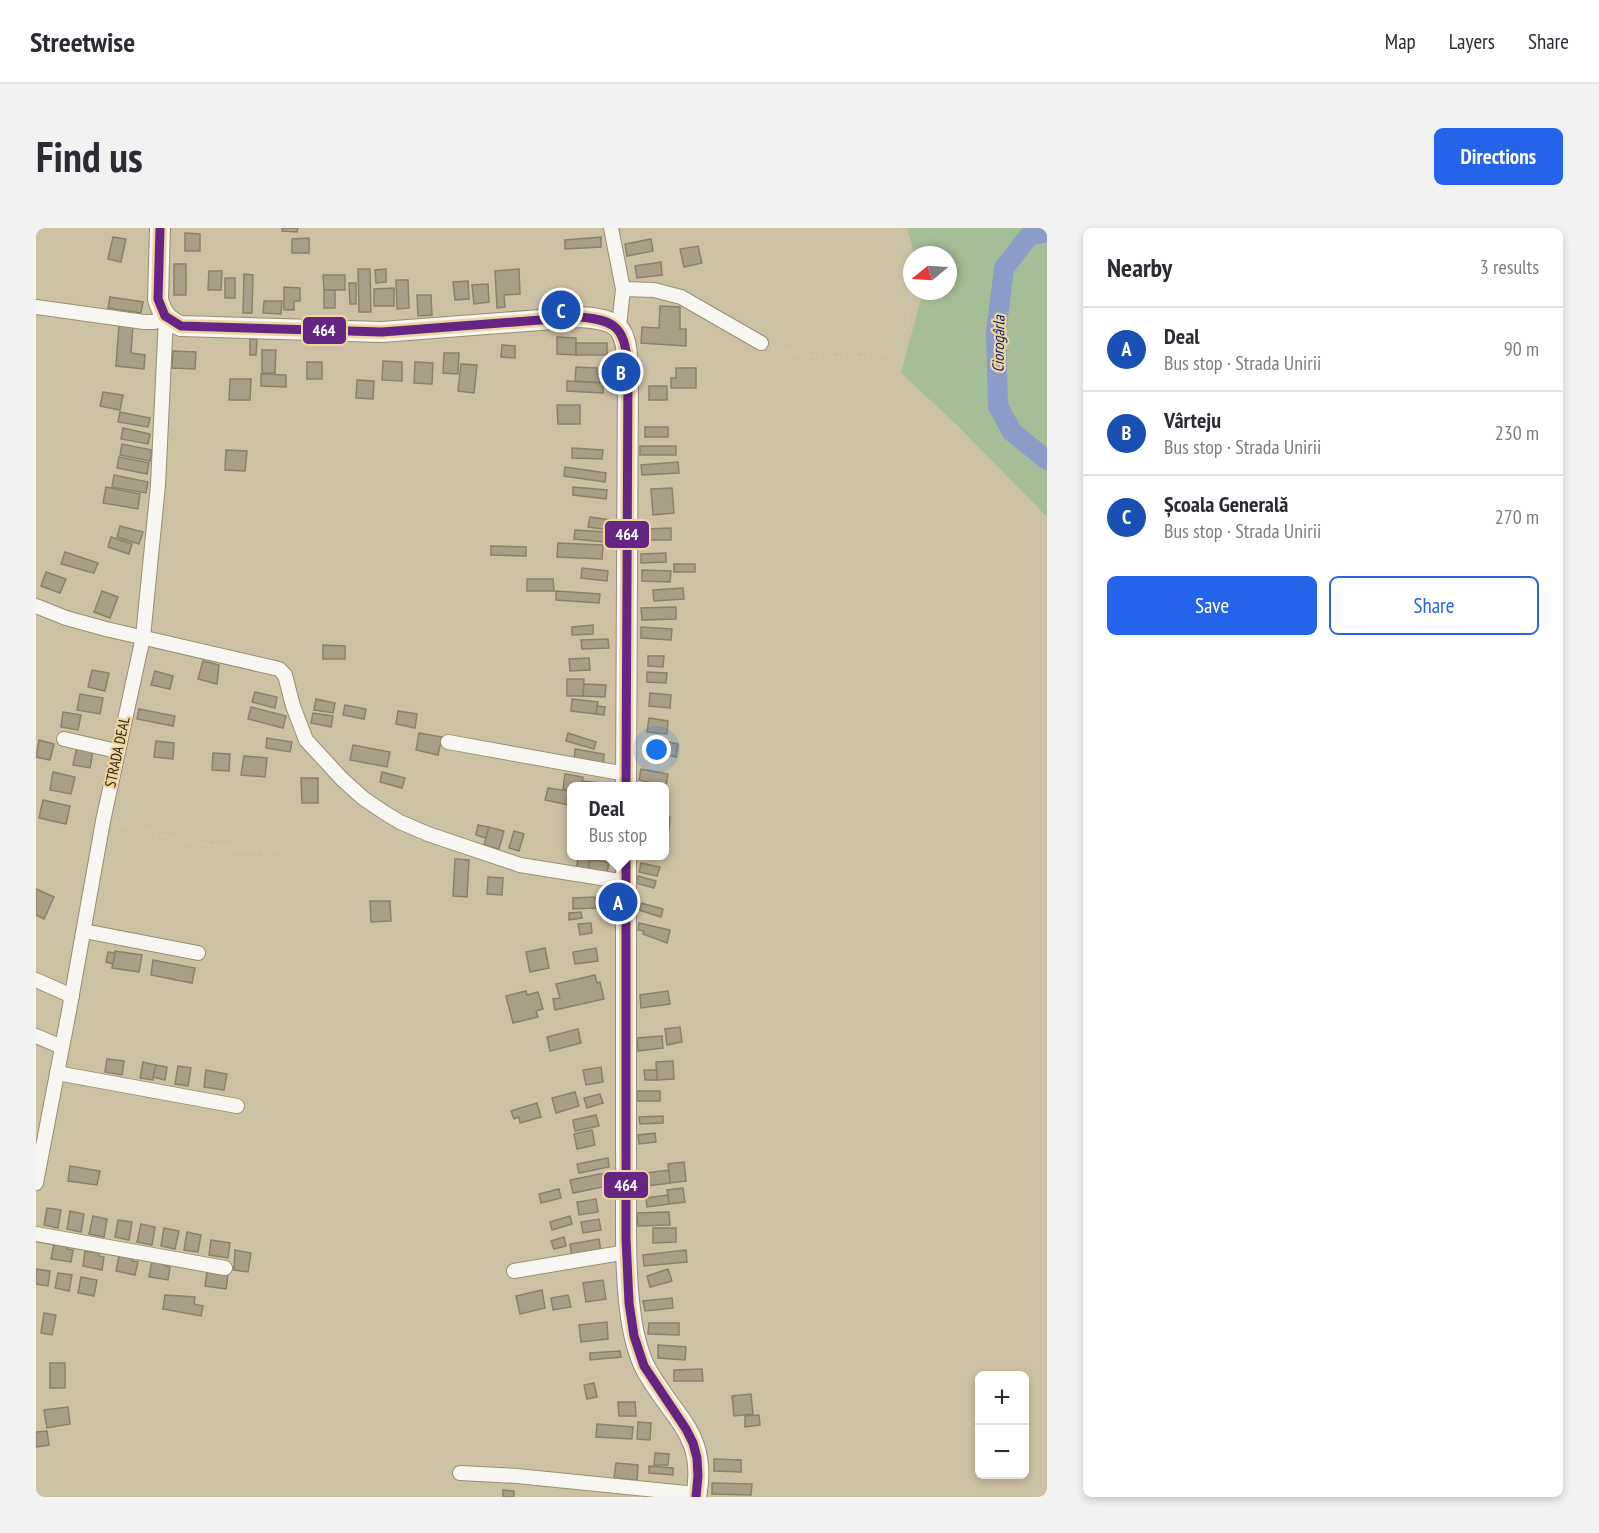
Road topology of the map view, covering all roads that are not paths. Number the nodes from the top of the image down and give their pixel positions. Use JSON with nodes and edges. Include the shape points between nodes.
{"nodes":[{"id":1,"x":160,"y":228,"type":"edge"},
{"id":2,"x":611,"y":228,"type":"edge"},
{"id":3,"x":622,"y":289,"type":"junction"},
{"id":4,"x":36,"y":307,"type":"edge"},
{"id":5,"x":166,"y":317,"type":"junction"},
{"id":6,"x":619,"y":326,"type":"junction"},
{"id":7,"x":761,"y":344,"type":"road end"},
{"id":8,"x":36,"y":606,"type":"edge"},
{"id":9,"x":142,"y":637,"type":"junction"},
{"id":10,"x":64,"y":739,"type":"dead end"},
{"id":11,"x":448,"y":742,"type":"dead end"},
{"id":12,"x":117,"y":751,"type":"junction"},
{"id":13,"x":626,"y":780,"type":"edge"},
{"id":14,"x":626,"y":860,"type":"edge"},
{"id":15,"x":626,"y":882,"type":"junction"},
{"id":16,"x":84,"y":931,"type":"junction"},
{"id":17,"x":198,"y":953,"type":"dead end"},
{"id":18,"x":36,"y":980,"type":"edge"},
{"id":19,"x":72,"y":996,"type":"junction"},
{"id":20,"x":36,"y":1036,"type":"edge"},
{"id":21,"x":62,"y":1047,"type":"junction"},
{"id":22,"x":57,"y":1073,"type":"junction"},
{"id":23,"x":237,"y":1106,"type":"dead end"},
{"id":24,"x":36,"y":1183,"type":"edge"},
{"id":25,"x":36,"y":1234,"type":"edge"},
{"id":26,"x":627,"y":1252,"type":"junction"},
{"id":27,"x":225,"y":1268,"type":"dead end"},
{"id":28,"x":513,"y":1271,"type":"dead end"},
{"id":29,"x":460,"y":1473,"type":"dead end"},
{"id":30,"x":696,"y":1495,"type":"edge"}],
"edges":[{"from":1,"to":5,"type":"main road","via":[[157,290]]},
{"from":2,"to":3,"type":"street"},
{"from":3,"to":6,"type":"street"},
{"from":3,"to":7,"type":"street","via":[[654,290],[681,297]]},
{"from":4,"to":5,"type":"street","via":[[144,322]]},
{"from":5,"to":6,"type":"main road","via":[[191,327],[354,332],[579,317],[602,319]]},
{"from":5,"to":9,"type":"street","name":"STRADA DEAL","via":[[158,485]]},
{"from":6,"to":13,"type":"main road","via":[[627,347],[628,369]]},
{"from":8,"to":9,"type":"street","via":[[66,618]]},
{"from":9,"to":12,"type":"street","name":"STRADA DEAL"},
{"from":9,"to":15,"type":"street","via":[[282,671],[292,706],[315,752],[363,798],[400,822],[520,865]]},
{"from":10,"to":12,"type":"street"},
{"from":11,"to":13,"type":"street"},
{"from":12,"to":16,"type":"street","name":"STRADA DEAL"},
{"from":14,"to":15,"type":"main road"},
{"from":15,"to":26,"type":"main road"},
{"from":16,"to":17,"type":"street"},
{"from":16,"to":19,"type":"street","name":"STRADA DEAL"},
{"from":18,"to":19,"type":"street"},
{"from":19,"to":21,"type":"street","name":"STRADA DEAL"},
{"from":20,"to":21,"type":"street"},
{"from":21,"to":22,"type":"street","name":"STRADA DEAL"},
{"from":22,"to":23,"type":"street"},
{"from":22,"to":24,"type":"street","name":"STRADA DEAL"},
{"from":25,"to":27,"type":"street"},
{"from":26,"to":28,"type":"street"},
{"from":26,"to":30,"type":"main road","via":[[630,1314],[638,1352],[648,1374],[694,1443],[698,1459]]},
{"from":29,"to":30,"type":"street"}]}
